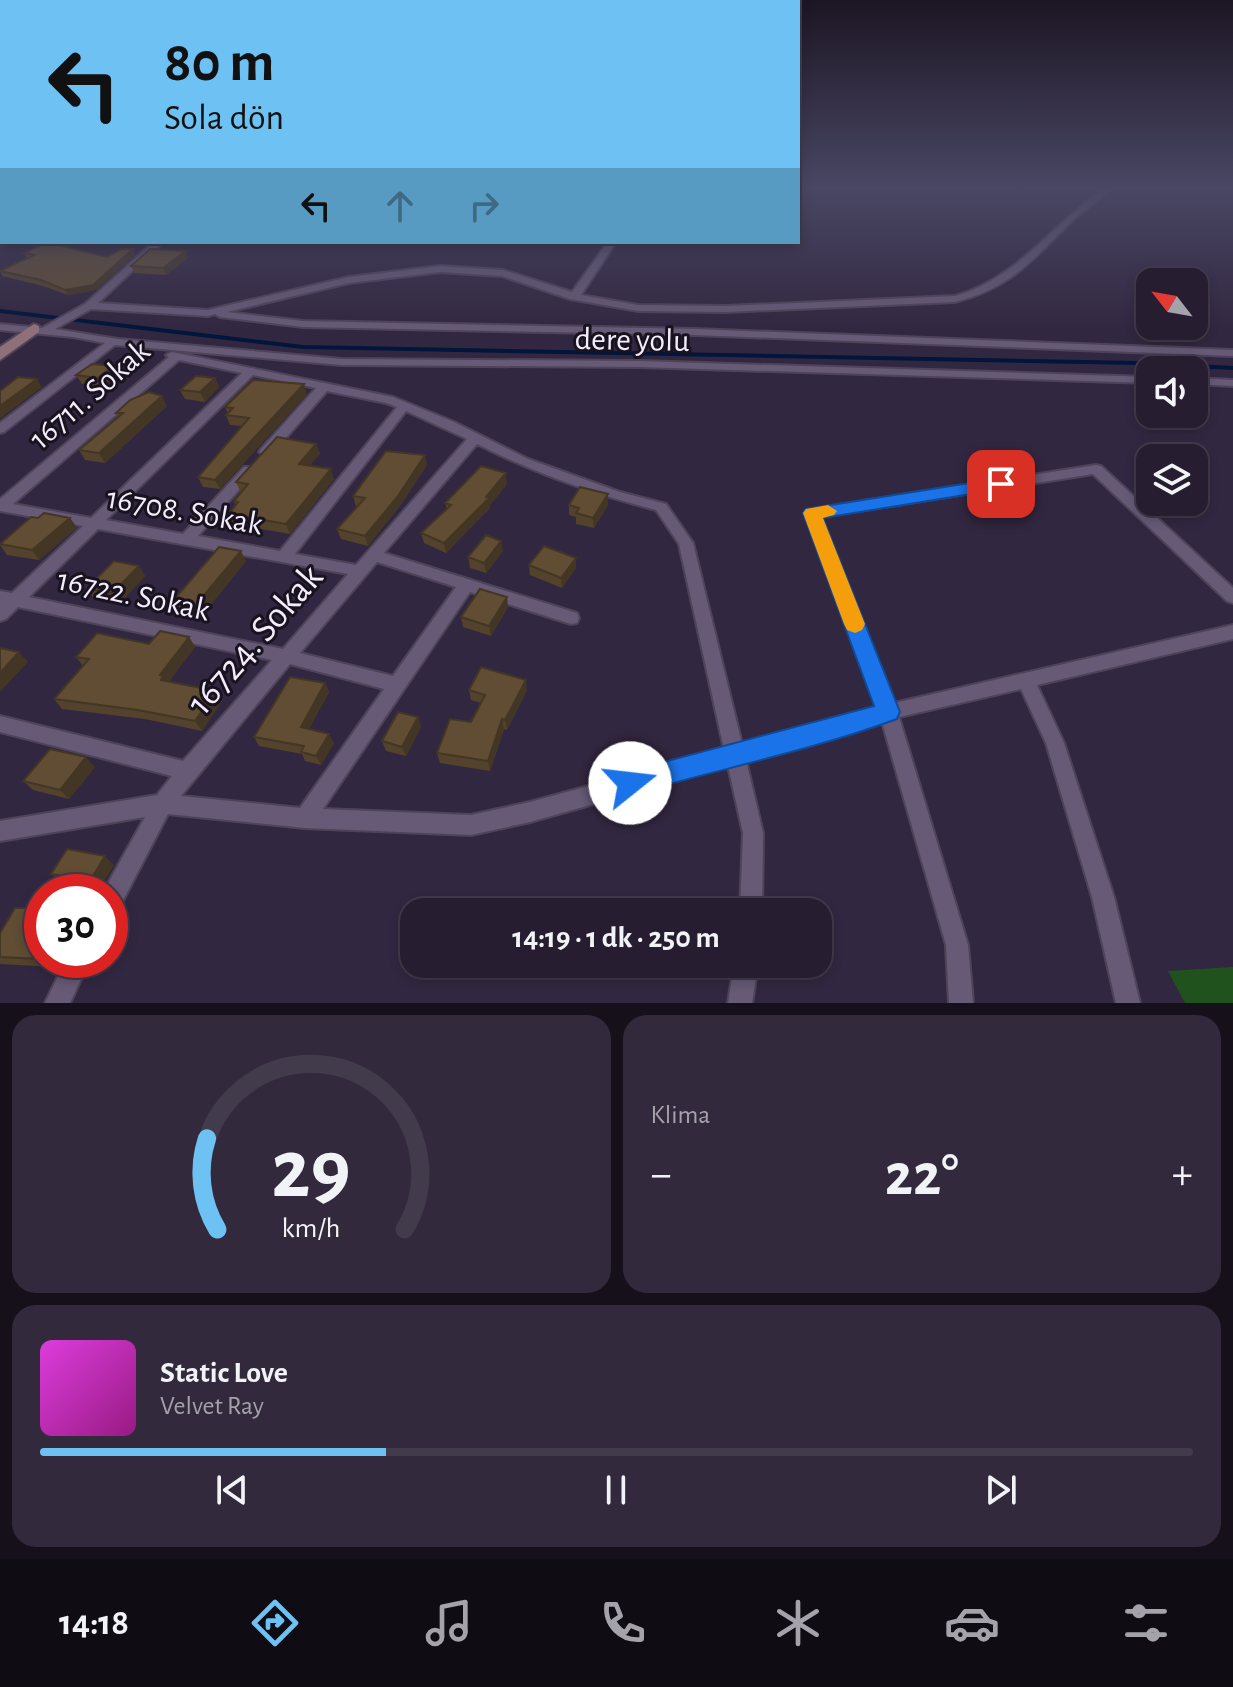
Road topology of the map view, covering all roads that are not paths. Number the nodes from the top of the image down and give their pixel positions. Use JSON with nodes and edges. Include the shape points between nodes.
{"nodes":[{"id":1,"x":1049,"y":236,"type":"edge"},
{"id":2,"x":157,"y":244,"type":"edge"},
{"id":3,"x":611,"y":244,"type":"edge"},
{"id":4,"x":574,"y":297,"type":"junction"},
{"id":5,"x":84,"y":308,"type":"junction"},
{"id":6,"x":208,"y":313,"type":"junction"},
{"id":7,"x":0,"y":327,"type":"edge"},
{"id":8,"x":40,"y":330,"type":"junction"},
{"id":9,"x":113,"y":342,"type":"junction"},
{"id":10,"x":1233,"y":353,"type":"edge"},
{"id":11,"x":0,"y":355,"type":"edge"},
{"id":12,"x":177,"y":356,"type":"junction"},
{"id":13,"x":250,"y":372,"type":"junction"},
{"id":14,"x":1136,"y":380,"type":"edge"},
{"id":15,"x":1208,"y":382,"type":"edge"},
{"id":16,"x":1233,"y":383,"type":"edge"},
{"id":17,"x":324,"y":387,"type":"junction"},
{"id":18,"x":404,"y":406,"type":"junction"},
{"id":19,"x":0,"y":429,"type":"edge"},
{"id":20,"x":475,"y":438,"type":"junction"},
{"id":21,"x":0,"y":506,"type":"edge"},
{"id":22,"x":95,"y":522,"type":"junction"},
{"id":23,"x":186,"y":540,"type":"junction"},
{"id":24,"x":374,"y":555,"type":"junction"},
{"id":25,"x":285,"y":556,"type":"junction"},
{"id":26,"x":360,"y":571,"type":"junction"},
{"id":27,"x":465,"y":586,"type":"junction"},
{"id":28,"x":1233,"y":597,"type":"edge"},
{"id":29,"x":8,"y":598,"type":"edge"},
{"id":30,"x":0,"y":615,"type":"edge"},
{"id":31,"x":571,"y":618,"type":"dead end"},
{"id":32,"x":1233,"y":632,"type":"edge"},
{"id":33,"x":285,"y":656,"type":"junction"},
{"id":34,"x":1025,"y":679,"type":"junction"},
{"id":35,"x":395,"y":684,"type":"junction"},
{"id":36,"x":888,"y":712,"type":"junction"},
{"id":37,"x":0,"y":724,"type":"edge"},
{"id":38,"x":733,"y":754,"type":"junction"},
{"id":39,"x":187,"y":771,"type":"junction"},
{"id":40,"x":163,"y":804,"type":"junction"},
{"id":41,"x":305,"y":818,"type":"junction"},
{"id":42,"x":0,"y":831,"type":"edge"},
{"id":43,"x":125,"y":874,"type":"edge"},
{"id":44,"x":751,"y":898,"type":"edge"},
{"id":45,"x":69,"y":978,"type":"edge"},
{"id":46,"x":744,"y":978,"type":"edge"},
{"id":47,"x":57,"y":1003,"type":"edge"},
{"id":48,"x":740,"y":1003,"type":"edge"},
{"id":49,"x":961,"y":1003,"type":"edge"},
{"id":50,"x":1128,"y":1003,"type":"edge"}],
"edges":[{"from":1,"to":4,"type":"street","via":[[1001,283],[967,297],[703,309],[638,308]]},
{"from":2,"to":5,"type":"street"},
{"from":3,"to":4,"type":"street"},
{"from":4,"to":6,"type":"street","via":[[503,273],[440,269],[349,280]]},
{"from":5,"to":6,"type":"street"},
{"from":5,"to":8,"type":"street"},
{"from":6,"to":10,"type":"street","via":[[303,324],[695,332]]},
{"from":7,"to":8,"type":"street"},
{"from":8,"to":9,"type":"street"},
{"from":8,"to":11,"type":"street"},
{"from":9,"to":12,"type":"street"},
{"from":9,"to":14,"type":"street","name":"dere yolu","via":[[342,362],[640,364]]},
{"from":9,"to":19,"type":"street"},
{"from":12,"to":13,"type":"street"},
{"from":12,"to":21,"type":"street","name":"16711. Sokak"},
{"from":13,"to":17,"type":"street"},
{"from":13,"to":22,"type":"street"},
{"from":15,"to":16,"type":"street"},
{"from":17,"to":18,"type":"street"},
{"from":17,"to":23,"type":"street"},
{"from":18,"to":20,"type":"street"},
{"from":18,"to":25,"type":"street"},
{"from":20,"to":24,"type":"street","name":"16724. Sokak"},
{"from":20,"to":38,"type":"street","via":[[564,477],[661,507],[686,543]]},
{"from":21,"to":22,"type":"street","name":"16708. Sokak"},
{"from":22,"to":23,"type":"street","name":"16708. Sokak"},
{"from":22,"to":29,"type":"street"},
{"from":23,"to":25,"type":"street","name":"16708. Sokak"},
{"from":24,"to":26,"type":"street","name":"16724. Sokak"},
{"from":24,"to":27,"type":"street"},
{"from":25,"to":26,"type":"street","name":"16708. Sokak"},
{"from":26,"to":33,"type":"street","name":"16724. Sokak"},
{"from":27,"to":31,"type":"street"},
{"from":27,"to":35,"type":"street"},
{"from":28,"to":36,"type":"street","via":[[1096,469],[812,513]]},
{"from":29,"to":30,"type":"street"},
{"from":29,"to":33,"type":"street","name":"16722. Sokak"},
{"from":32,"to":34,"type":"street"},
{"from":33,"to":35,"type":"street","name":"16722. Sokak"},
{"from":33,"to":39,"type":"street","name":"16724. Sokak"},
{"from":34,"to":36,"type":"street"},
{"from":34,"to":50,"type":"street","via":[[1055,743],[1103,897]]},
{"from":35,"to":41,"type":"street"},
{"from":36,"to":38,"type":"street"},
{"from":36,"to":49,"type":"street","via":[[957,945]]},
{"from":37,"to":39,"type":"street"},
{"from":38,"to":41,"type":"street","via":[[471,825]]},
{"from":38,"to":44,"type":"street","via":[[753,833]]},
{"from":39,"to":40,"type":"street","name":"16724. Sokak"},
{"from":40,"to":41,"type":"street"},
{"from":40,"to":42,"type":"street"},
{"from":40,"to":43,"type":"street","name":"16724. Sokak"},
{"from":45,"to":47,"type":"street"},
{"from":46,"to":48,"type":"street"}]}
